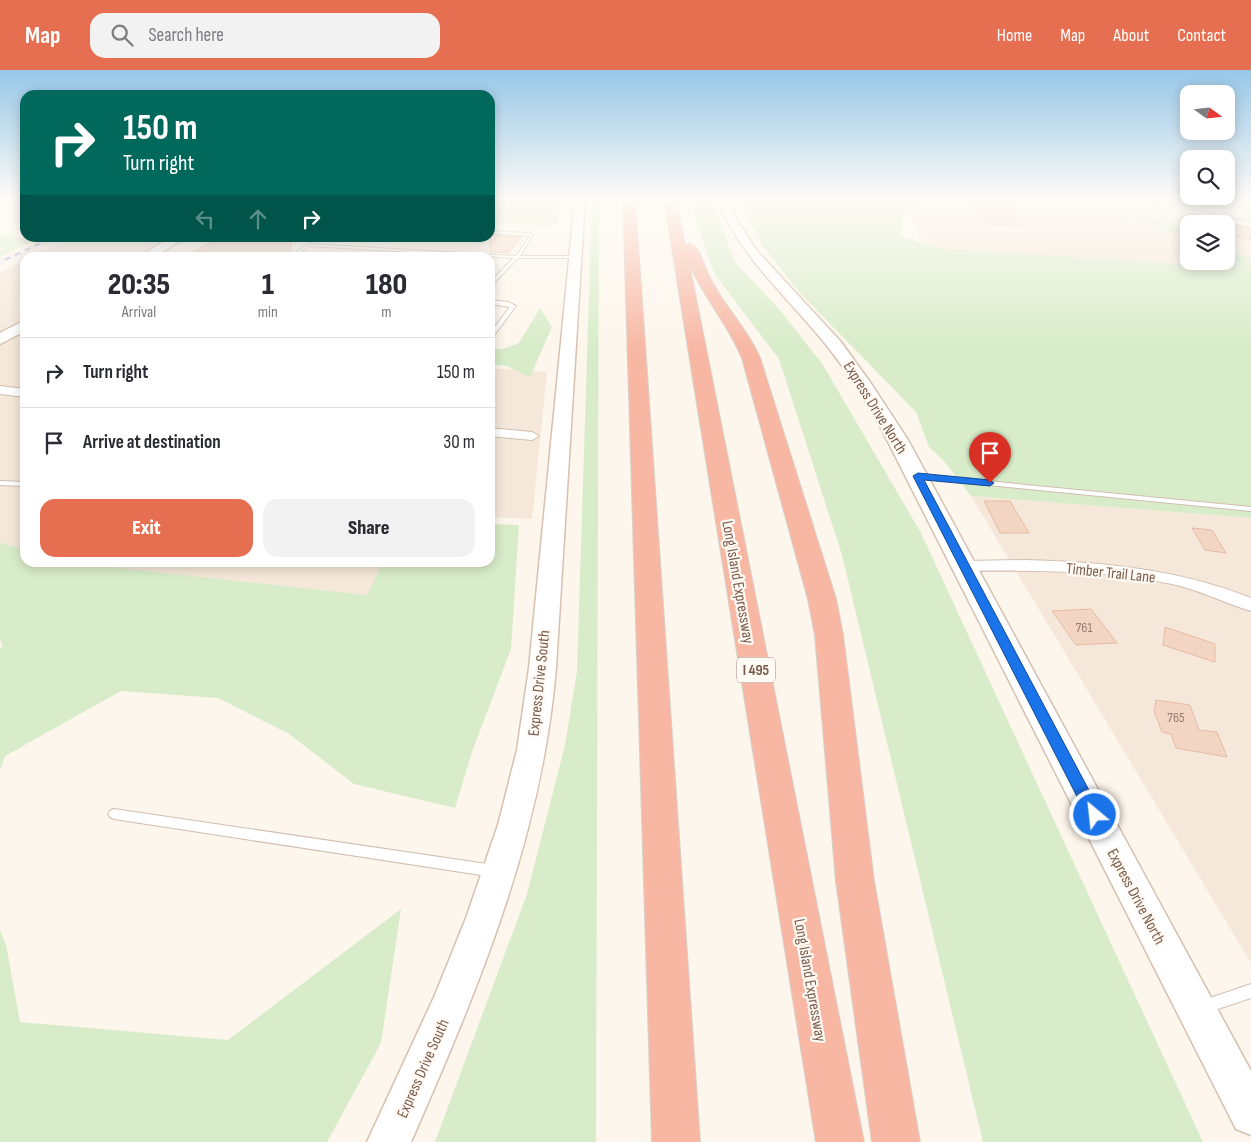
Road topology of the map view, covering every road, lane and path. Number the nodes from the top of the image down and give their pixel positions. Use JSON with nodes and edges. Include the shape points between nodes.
{"nodes":[{"id":1,"x":378,"y":249,"type":"edge"},
{"id":2,"x":523,"y":249,"type":"edge"},
{"id":3,"x":577,"y":249,"type":"edge"},
{"id":4,"x":632,"y":249,"type":"edge"},
{"id":5,"x":679,"y":249,"type":"edge"},
{"id":6,"x":690,"y":249,"type":"edge"},
{"id":7,"x":748,"y":249,"type":"edge"},
{"id":8,"x":430,"y":252,"type":"edge"},
{"id":9,"x":495,"y":256,"type":"edge"},
{"id":10,"x":517,"y":257,"type":"junction"},
{"id":11,"x":576,"y":257,"type":"junction"},
{"id":12,"x":495,"y":281,"type":"edge"},
{"id":13,"x":495,"y":303,"type":"edge"},
{"id":14,"x":20,"y":328,"type":"edge"},
{"id":15,"x":495,"y":330,"type":"edge"},
{"id":16,"x":0,"y":339,"type":"edge"},
{"id":17,"x":0,"y":390,"type":"edge"},
{"id":18,"x":20,"y":392,"type":"edge"},
{"id":19,"x":495,"y":432,"type":"edge"},
{"id":20,"x":532,"y":436,"type":"dead end"},
{"id":21,"x":918,"y":476,"type":"junction"},
{"id":22,"x":0,"y":483,"type":"edge"},
{"id":23,"x":20,"y":484,"type":"edge"},
{"id":24,"x":1251,"y":509,"type":"edge"},
{"id":25,"x":966,"y":566,"type":"junction"},
{"id":26,"x":1251,"y":605,"type":"edge"},
{"id":27,"x":114,"y":814,"type":"dead end"},
{"id":28,"x":500,"y":872,"type":"junction"},
{"id":29,"x":1251,"y":992,"type":"edge"},
{"id":30,"x":1196,"y":1010,"type":"junction"},
{"id":31,"x":1251,"y":1114,"type":"edge"},
{"id":32,"x":389,"y":1142,"type":"edge"},
{"id":33,"x":676,"y":1142,"type":"edge"},
{"id":34,"x":840,"y":1142,"type":"edge"},
{"id":35,"x":896,"y":1142,"type":"edge"}],
"edges":[{"from":1,"to":8,"type":"lane"},
{"from":2,"to":10,"type":"lane"},
{"from":3,"to":11,"type":"main road","name":"Express Drive South"},
{"from":4,"to":33,"type":"highway"},
{"from":5,"to":34,"type":"highway","name":"Long Island Expressway","number":"I 495"},
{"from":6,"to":35,"type":"highway","via":[[700,275],[746,345],[822,599],[834,674],[855,881]]},
{"from":7,"to":21,"type":"main road","name":"Express Drive North","via":[[801,305],[849,363]]},
{"from":9,"to":10,"type":"lane"},
{"from":10,"to":11,"type":"lane"},
{"from":10,"to":12,"type":"lane"},
{"from":11,"to":28,"type":"main road","name":"Express Drive South","via":[[538,697],[527,775]]},
{"from":13,"to":15,"type":"lane","via":[[513,306]]},
{"from":14,"to":16,"type":"main road"},
{"from":17,"to":18,"type":"street"},
{"from":19,"to":20,"type":"street"},
{"from":21,"to":24,"type":"lane"},
{"from":21,"to":25,"type":"main road","name":"Express Drive North"},
{"from":22,"to":23,"type":"lane"},
{"from":25,"to":26,"type":"street","name":"Timber Trail Lane","via":[[1076,567],[1149,573],[1202,586]]},
{"from":25,"to":30,"type":"main road","name":"Express Drive North"},
{"from":27,"to":28,"type":"lane"},
{"from":28,"to":32,"type":"main road","name":"Express Drive South","via":[[456,990]]},
{"from":29,"to":30,"type":"lane"},
{"from":30,"to":31,"type":"main road","name":"Express Drive North"}]}
